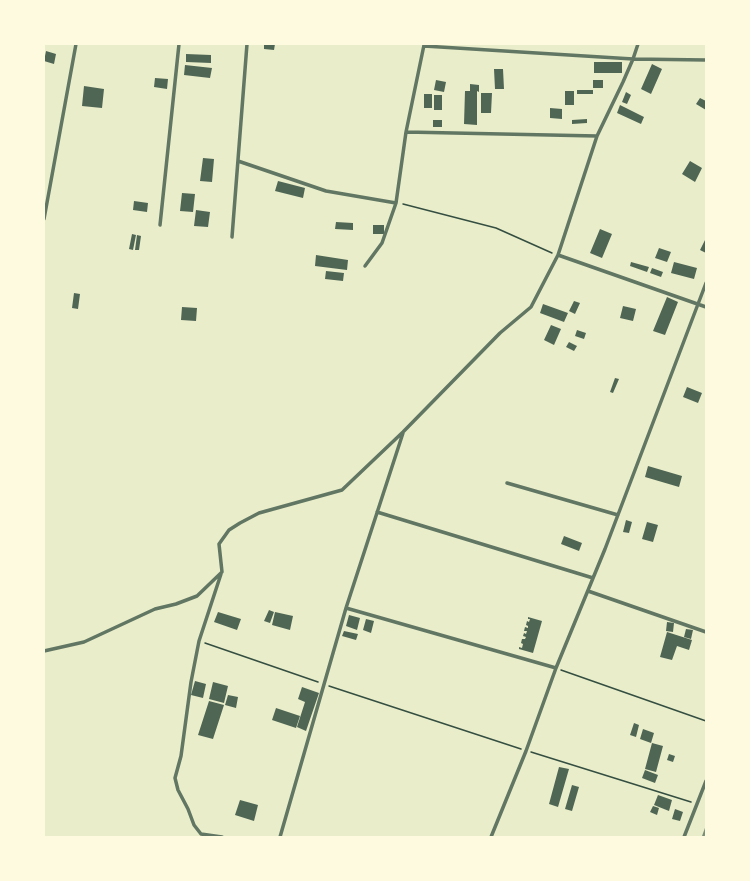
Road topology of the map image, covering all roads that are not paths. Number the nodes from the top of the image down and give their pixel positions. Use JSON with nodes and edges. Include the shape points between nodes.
{"nodes":[{"id":1,"x":76,"y":44,"type":"edge"},
{"id":2,"x":179,"y":44,"type":"edge"},
{"id":3,"x":247,"y":44,"type":"edge"},
{"id":4,"x":638,"y":44,"type":"edge"},
{"id":5,"x":424,"y":45,"type":"edge"},
{"id":6,"x":633,"y":59,"type":"junction"},
{"id":7,"x":706,"y":60,"type":"edge"},
{"id":8,"x":406,"y":132,"type":"junction"},
{"id":9,"x":597,"y":136,"type":"junction"},
{"id":10,"x":238,"y":161,"type":"junction"},
{"id":11,"x":396,"y":203,"type":"junction"},
{"id":12,"x":44,"y":219,"type":"edge"},
{"id":13,"x":160,"y":225,"type":"dead end"},
{"id":14,"x":232,"y":237,"type":"dead end"},
{"id":15,"x":558,"y":255,"type":"junction"},
{"id":16,"x":365,"y":266,"type":"dead end"},
{"id":17,"x":706,"y":283,"type":"edge"},
{"id":18,"x":698,"y":305,"type":"junction"},
{"id":19,"x":706,"y":307,"type":"edge"},
{"id":20,"x":403,"y":432,"type":"junction"},
{"id":21,"x":507,"y":483,"type":"dead end"},
{"id":22,"x":377,"y":512,"type":"junction"},
{"id":23,"x":618,"y":515,"type":"junction"},
{"id":24,"x":222,"y":572,"type":"junction"},
{"id":25,"x":593,"y":578,"type":"junction"},
{"id":26,"x":588,"y":591,"type":"junction"},
{"id":27,"x":346,"y":608,"type":"junction"},
{"id":28,"x":706,"y":632,"type":"edge"},
{"id":29,"x":44,"y":651,"type":"edge"},
{"id":30,"x":556,"y":668,"type":"junction"},
{"id":31,"x":706,"y":781,"type":"edge"},
{"id":32,"x":222,"y":837,"type":"edge"},
{"id":33,"x":280,"y":837,"type":"edge"},
{"id":34,"x":491,"y":837,"type":"edge"},
{"id":35,"x":684,"y":837,"type":"edge"}],
"edges":[{"from":1,"to":12,"type":"street"},
{"from":2,"to":13,"type":"street"},
{"from":3,"to":10,"type":"street"},
{"from":4,"to":6,"type":"street"},
{"from":5,"to":6,"type":"street"},
{"from":5,"to":8,"type":"street"},
{"from":6,"to":7,"type":"street"},
{"from":6,"to":9,"type":"street"},
{"from":8,"to":9,"type":"street"},
{"from":8,"to":11,"type":"street"},
{"from":9,"to":15,"type":"street"},
{"from":10,"to":11,"type":"street","via":[[326,191]]},
{"from":10,"to":14,"type":"street"},
{"from":11,"to":16,"type":"street","via":[[382,243]]},
{"from":15,"to":18,"type":"street"},
{"from":15,"to":20,"type":"street","via":[[532,307],[500,333]]},
{"from":17,"to":18,"type":"street"},
{"from":18,"to":19,"type":"street"},
{"from":18,"to":23,"type":"street"},
{"from":20,"to":22,"type":"street"},
{"from":20,"to":24,"type":"street","via":[[342,490],[259,513],[230,530],[219,544]]},
{"from":21,"to":23,"type":"street"},
{"from":22,"to":25,"type":"street"},
{"from":22,"to":27,"type":"street"},
{"from":23,"to":25,"type":"street"},
{"from":24,"to":29,"type":"street","via":[[197,596],[155,609],[84,642]]},
{"from":24,"to":32,"type":"street","via":[[200,641],[175,778],[197,829],[201,834]]},
{"from":25,"to":26,"type":"street"},
{"from":26,"to":28,"type":"street"},
{"from":26,"to":30,"type":"street"},
{"from":27,"to":30,"type":"street"},
{"from":27,"to":33,"type":"street"},
{"from":30,"to":34,"type":"street"},
{"from":31,"to":35,"type":"street"}]}
